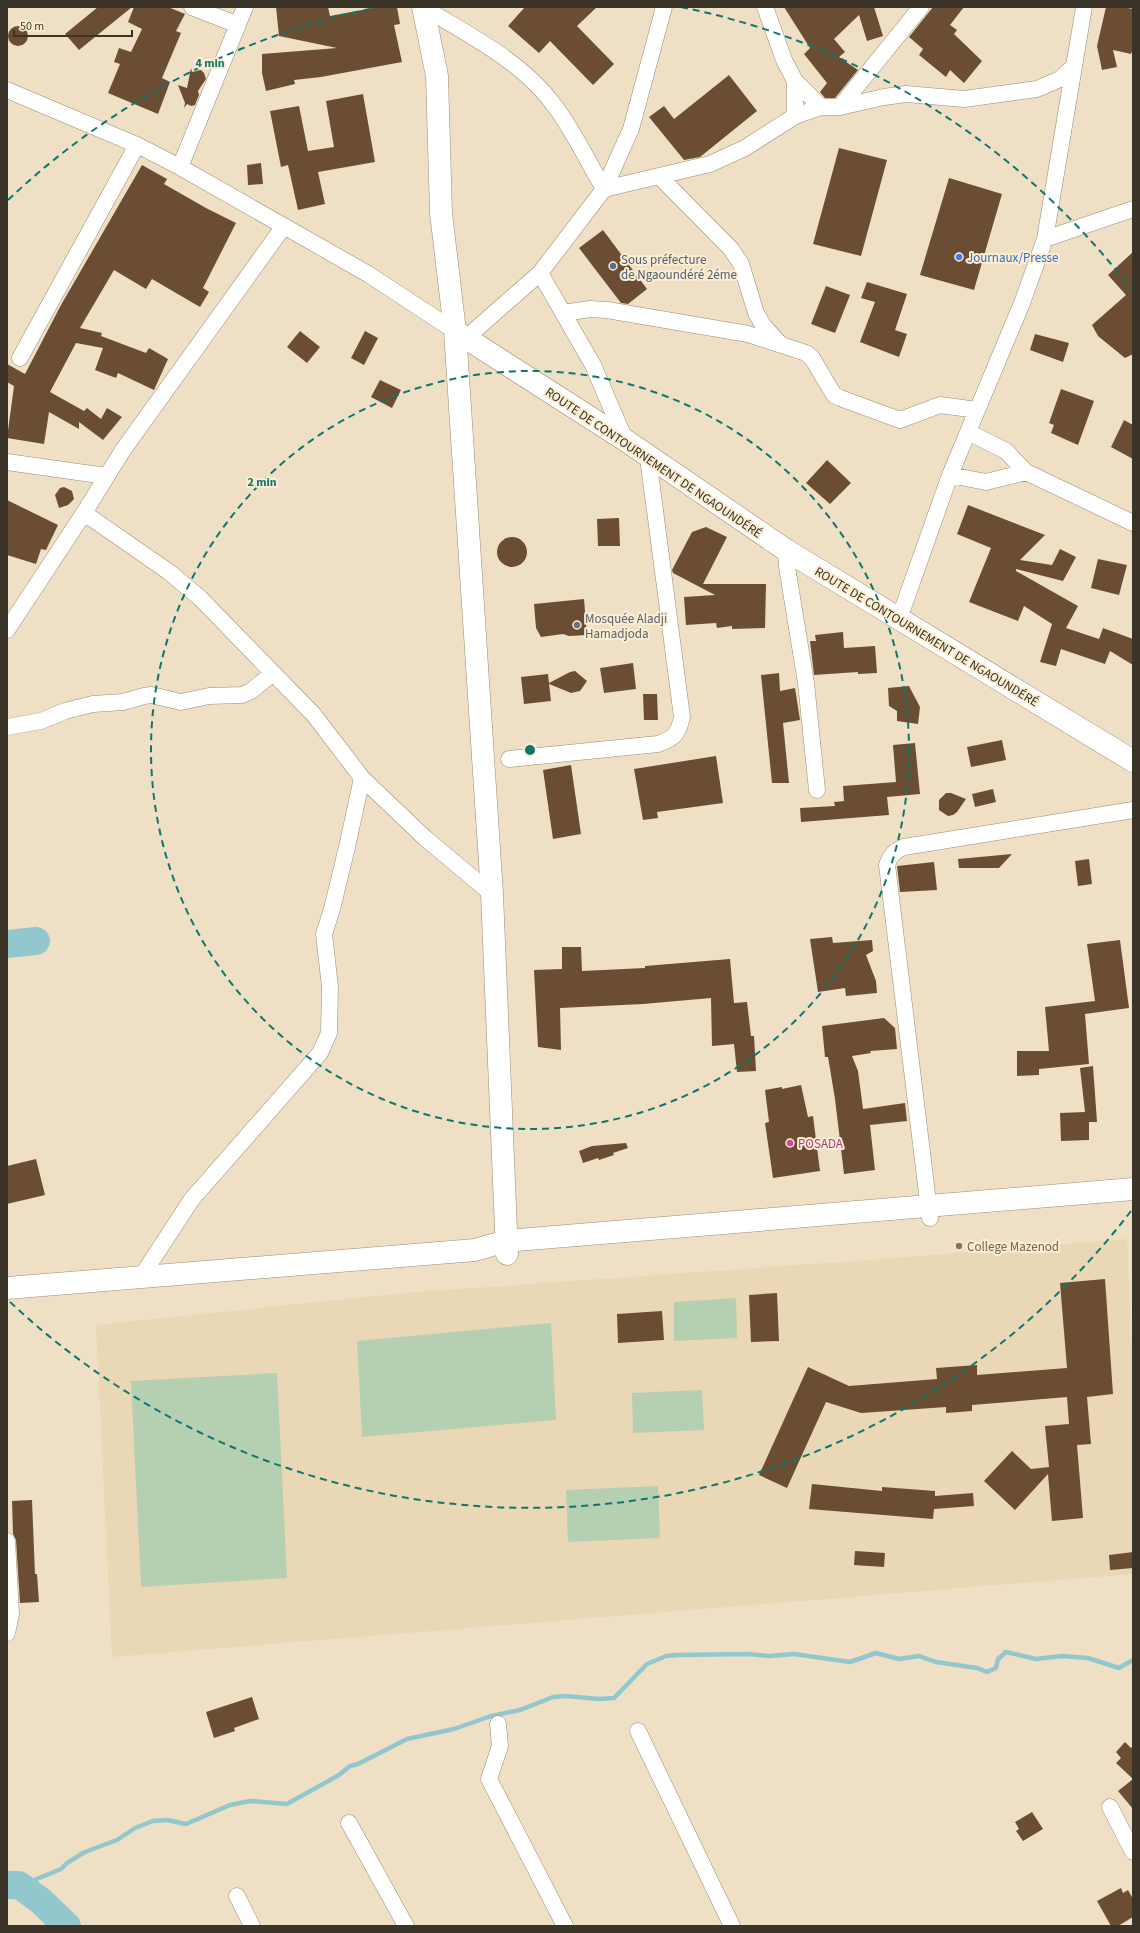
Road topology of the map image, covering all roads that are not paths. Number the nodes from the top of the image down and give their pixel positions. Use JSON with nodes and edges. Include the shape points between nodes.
{"nodes":[{"id":1,"x":192,"y":7,"type":"edge"},
{"id":2,"x":245,"y":7,"type":"edge"},
{"id":3,"x":423,"y":7,"type":"edge"},
{"id":4,"x":664,"y":7,"type":"edge"},
{"id":5,"x":765,"y":7,"type":"edge"},
{"id":6,"x":921,"y":7,"type":"edge"},
{"id":7,"x":1084,"y":7,"type":"edge"},
{"id":8,"x":238,"y":25,"type":"junction"},
{"id":9,"x":1072,"y":68,"type":"junction"},
{"id":10,"x":795,"y":81,"type":"junction"},
{"id":11,"x":7,"y":90,"type":"edge"},
{"id":12,"x":821,"y":107,"type":"junction"},
{"id":13,"x":840,"y":108,"type":"junction"},
{"id":14,"x":795,"y":116,"type":"junction"},
{"id":15,"x":137,"y":145,"type":"junction"},
{"id":16,"x":180,"y":167,"type":"junction"},
{"id":17,"x":659,"y":176,"type":"junction"},
{"id":18,"x":604,"y":189,"type":"junction"},
{"id":19,"x":1133,"y":209,"type":"edge"},
{"id":20,"x":284,"y":226,"type":"junction"},
{"id":21,"x":1045,"y":239,"type":"junction"},
{"id":22,"x":540,"y":273,"type":"junction"},
{"id":23,"x":563,"y":313,"type":"junction"},
{"id":24,"x":460,"y":334,"type":"junction"},
{"id":25,"x":780,"y":344,"type":"junction"},
{"id":26,"x":20,"y":358,"type":"dead end"},
{"id":27,"x":977,"y":410,"type":"junction"},
{"id":28,"x":968,"y":432,"type":"junction"},
{"id":29,"x":625,"y":440,"type":"junction"},
{"id":30,"x":648,"y":457,"type":"junction"},
{"id":31,"x":7,"y":462,"type":"edge"},
{"id":32,"x":1026,"y":472,"type":"junction"},
{"id":33,"x":950,"y":475,"type":"junction"},
{"id":34,"x":106,"y":476,"type":"junction"},
{"id":35,"x":84,"y":513,"type":"junction"},
{"id":36,"x":1133,"y":523,"type":"edge"},
{"id":37,"x":786,"y":550,"type":"junction"},
{"id":38,"x":899,"y":619,"type":"junction"},
{"id":39,"x":7,"y":630,"type":"edge"},
{"id":40,"x":272,"y":673,"type":"junction"},
{"id":41,"x":7,"y":727,"type":"edge"},
{"id":42,"x":509,"y":759,"type":"dead end"},
{"id":43,"x":1133,"y":761,"type":"edge"},
{"id":44,"x":362,"y":778,"type":"junction"},
{"id":45,"x":817,"y":790,"type":"dead end"},
{"id":46,"x":1133,"y":810,"type":"edge"},
{"id":47,"x":492,"y":894,"type":"junction"},
{"id":48,"x":1133,"y":1189,"type":"edge"},
{"id":49,"x":1133,"y":1202,"type":"edge"},
{"id":50,"x":930,"y":1212,"type":"junction"},
{"id":51,"x":506,"y":1248,"type":"junction"},
{"id":52,"x":140,"y":1277,"type":"junction"},
{"id":53,"x":7,"y":1288,"type":"edge"},
{"id":54,"x":7,"y":1541,"type":"edge"},
{"id":55,"x":7,"y":1633,"type":"edge"},
{"id":56,"x":498,"y":1724,"type":"dead end"},
{"id":57,"x":638,"y":1731,"type":"dead end"},
{"id":58,"x":1110,"y":1807,"type":"dead end"},
{"id":59,"x":349,"y":1823,"type":"dead end"},
{"id":60,"x":1133,"y":1852,"type":"edge"},
{"id":61,"x":237,"y":1896,"type":"dead end"},
{"id":62,"x":252,"y":1926,"type":"edge"},
{"id":63,"x":406,"y":1926,"type":"edge"},
{"id":64,"x":565,"y":1926,"type":"edge"},
{"id":65,"x":732,"y":1926,"type":"edge"}],
"edges":[{"from":1,"to":8,"type":"street"},
{"from":2,"to":8,"type":"street"},
{"from":3,"to":18,"type":"street","via":[[531,78],[554,105]]},
{"from":3,"to":24,"type":"street","via":[[437,76],[441,213]]},
{"from":4,"to":18,"type":"street","via":[[631,129]]},
{"from":5,"to":10,"type":"street","via":[[784,60]]},
{"from":6,"to":13,"type":"street"},
{"from":7,"to":9,"type":"street"},
{"from":8,"to":16,"type":"street"},
{"from":9,"to":13,"type":"street","via":[[1060,79],[1037,89],[964,99],[906,94]]},
{"from":9,"to":21,"type":"street"},
{"from":10,"to":12,"type":"street"},
{"from":10,"to":14,"type":"street"},
{"from":11,"to":15,"type":"street"},
{"from":12,"to":13,"type":"street"},
{"from":12,"to":14,"type":"street"},
{"from":14,"to":17,"type":"street","via":[[745,148],[717,160]]},
{"from":15,"to":16,"type":"street"},
{"from":15,"to":26,"type":"street"},
{"from":16,"to":20,"type":"street"},
{"from":17,"to":18,"type":"street"},
{"from":17,"to":25,"type":"street","via":[[731,249],[741,264],[756,313]]},
{"from":18,"to":22,"type":"street"},
{"from":19,"to":21,"type":"street"},
{"from":20,"to":24,"type":"street","via":[[368,274]]},
{"from":20,"to":34,"type":"street","via":[[122,450]]},
{"from":21,"to":27,"type":"street","via":[[1022,303]]},
{"from":22,"to":23,"type":"street"},
{"from":22,"to":24,"type":"street"},
{"from":23,"to":25,"type":"street","via":[[590,309],[607,310],[748,334]]},
{"from":23,"to":29,"type":"street","via":[[594,365]]},
{"from":24,"to":29,"type":"street","name":"ROUTE DE CONTOURNEMENT DE NGAOUNDÉRÉ"},
{"from":24,"to":47,"type":"street"},
{"from":25,"to":27,"type":"street","via":[[806,353],[812,358],[834,395],[900,420],[940,405]]},
{"from":27,"to":28,"type":"street"},
{"from":28,"to":32,"type":"street","via":[[1006,451]]},
{"from":28,"to":33,"type":"street"},
{"from":29,"to":30,"type":"street","name":"ROUTE DE CONTOURNEMENT DE NGAOUNDÉRÉ"},
{"from":30,"to":37,"type":"street","name":"ROUTE DE CONTOURNEMENT DE NGAOUNDÉRÉ"},
{"from":30,"to":42,"type":"street","via":[[682,717],[679,729],[672,738],[658,744]]},
{"from":31,"to":34,"type":"street"},
{"from":32,"to":33,"type":"street","via":[[986,482]]},
{"from":32,"to":36,"type":"street"},
{"from":33,"to":38,"type":"street"},
{"from":34,"to":35,"type":"street"},
{"from":35,"to":39,"type":"street"},
{"from":35,"to":40,"type":"street","via":[[184,583]]},
{"from":37,"to":38,"type":"street","name":"ROUTE DE CONTOURNEMENT DE NGAOUNDÉRÉ"},
{"from":37,"to":45,"type":"street","via":[[806,683]]},
{"from":38,"to":43,"type":"street","name":"ROUTE DE CONTOURNEMENT DE NGAOUNDÉRÉ"},
{"from":40,"to":41,"type":"street","via":[[251,691],[242,695],[209,696],[181,702],[151,695],[123,702],[93,704],[65,711],[41,721]]},
{"from":40,"to":44,"type":"street","via":[[314,715]]},
{"from":44,"to":47,"type":"street","via":[[425,838]]},
{"from":44,"to":52,"type":"street","via":[[344,863],[324,934],[330,987],[329,1033],[320,1053],[192,1199]]},
{"from":46,"to":50,"type":"street","via":[[904,847],[889,857],[886,865]]},
{"from":47,"to":51,"type":"street"},
{"from":48,"to":50,"type":"street"},
{"from":49,"to":50,"type":"street"},
{"from":50,"to":51,"type":"street"},
{"from":51,"to":52,"type":"street"},
{"from":52,"to":53,"type":"street"},
{"from":54,"to":55,"type":"street","via":[[11,1614]]},
{"from":56,"to":64,"type":"street","via":[[500,1746],[489,1779]]},
{"from":57,"to":65,"type":"street"},
{"from":58,"to":60,"type":"street"},
{"from":59,"to":63,"type":"street"},
{"from":61,"to":62,"type":"street"}]}
